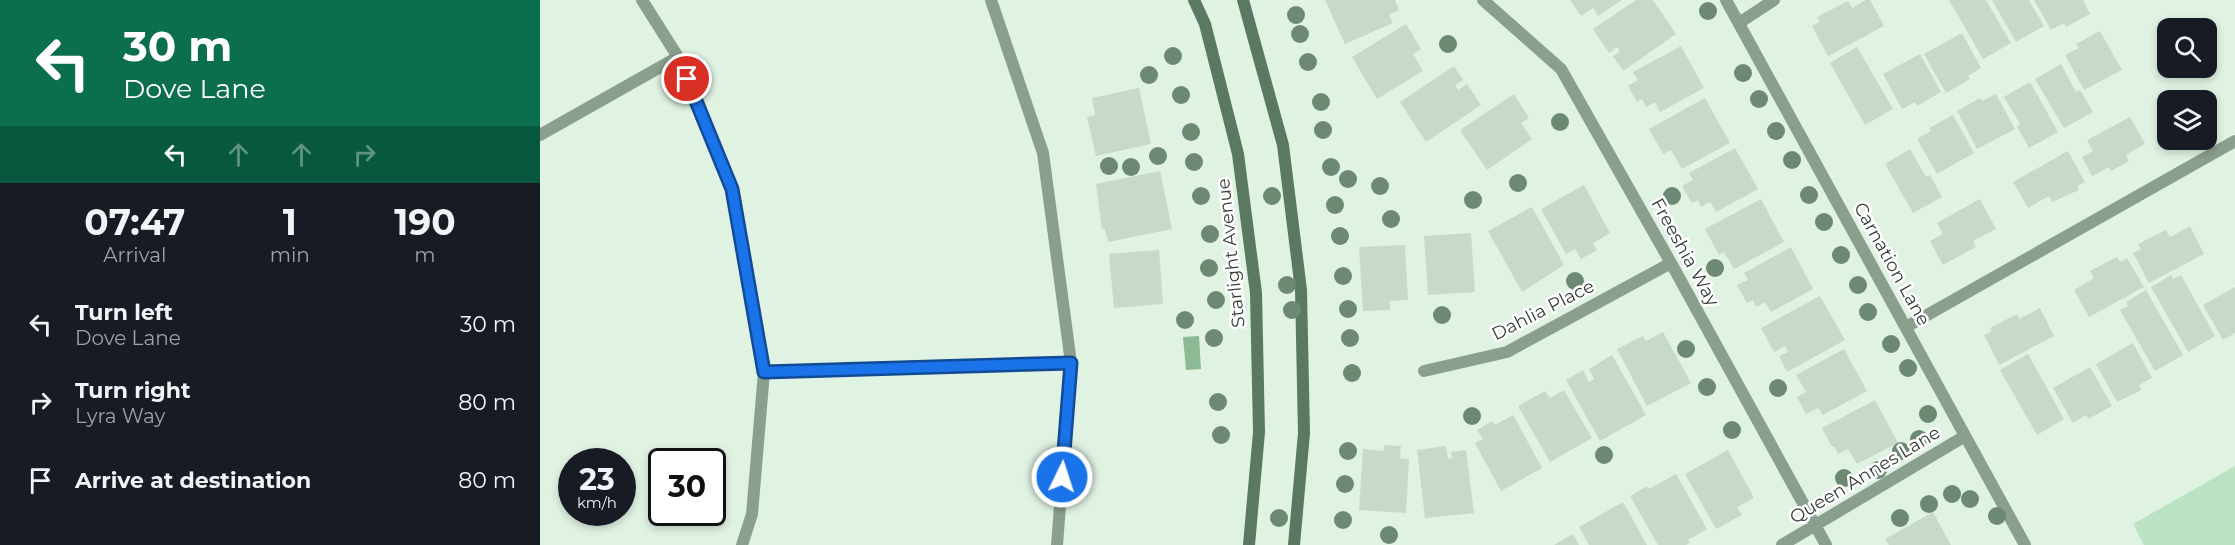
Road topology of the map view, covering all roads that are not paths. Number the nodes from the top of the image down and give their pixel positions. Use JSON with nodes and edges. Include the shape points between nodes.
{"nodes":[{"id":1,"x":642,"y":0,"type":"edge"},
{"id":2,"x":991,"y":0,"type":"edge"},
{"id":3,"x":1194,"y":0,"type":"edge"},
{"id":4,"x":1243,"y":0,"type":"edge"},
{"id":5,"x":1483,"y":0,"type":"edge"},
{"id":6,"x":1726,"y":0,"type":"edge"},
{"id":7,"x":1774,"y":0,"type":"edge"},
{"id":8,"x":1739,"y":23,"type":"junction"},
{"id":9,"x":678,"y":57,"type":"junction"},
{"id":10,"x":540,"y":135,"type":"edge"},
{"id":11,"x":2235,"y":141,"type":"edge"},
{"id":12,"x":1671,"y":263,"type":"junction"},
{"id":13,"x":1906,"y":327,"type":"junction"},
{"id":14,"x":1071,"y":363,"type":"junction"},
{"id":15,"x":1424,"y":371,"type":"dead end"},
{"id":16,"x":764,"y":372,"type":"junction"},
{"id":17,"x":1965,"y":436,"type":"junction"},
{"id":18,"x":1816,"y":526,"type":"junction"},
{"id":19,"x":742,"y":545,"type":"edge"},
{"id":20,"x":1057,"y":545,"type":"edge"},
{"id":21,"x":1249,"y":545,"type":"edge"},
{"id":22,"x":1294,"y":545,"type":"edge"},
{"id":23,"x":1782,"y":545,"type":"edge"},
{"id":24,"x":1826,"y":545,"type":"edge"},
{"id":25,"x":2025,"y":545,"type":"edge"}],
"edges":[{"from":1,"to":9,"type":"street"},
{"from":2,"to":14,"type":"street","via":[[1043,153]]},
{"from":3,"to":21,"type":"street","name":"Starlight Avenue","via":[[1205,24],[1238,154],[1256,293],[1259,432]]},
{"from":4,"to":22,"type":"street","via":[[1282,145],[1301,290],[1304,433]]},
{"from":5,"to":12,"type":"street","name":"Freeshia Way","via":[[1561,69]]},
{"from":6,"to":8,"type":"street","name":"Carnation Lane"},
{"from":7,"to":8,"type":"street"},
{"from":8,"to":13,"type":"street","name":"Carnation Lane"},
{"from":9,"to":10,"type":"street"},
{"from":9,"to":16,"type":"street","via":[[732,189]]},
{"from":11,"to":13,"type":"street"},
{"from":12,"to":15,"type":"street","name":"Dahlia Place","via":[[1507,352]]},
{"from":12,"to":18,"type":"street","name":"Freeshia Way"},
{"from":13,"to":17,"type":"street","name":"Carnation Lane"},
{"from":14,"to":16,"type":"street"},
{"from":14,"to":20,"type":"street"},
{"from":16,"to":19,"type":"street","via":[[752,514]]},
{"from":17,"to":18,"type":"street","name":"Queen Annes Lane"},
{"from":17,"to":25,"type":"street","name":"Carnation Lane"},
{"from":18,"to":23,"type":"street","name":"Queen Annes Lane"},
{"from":18,"to":24,"type":"street","name":"Freeshia Way"}]}
